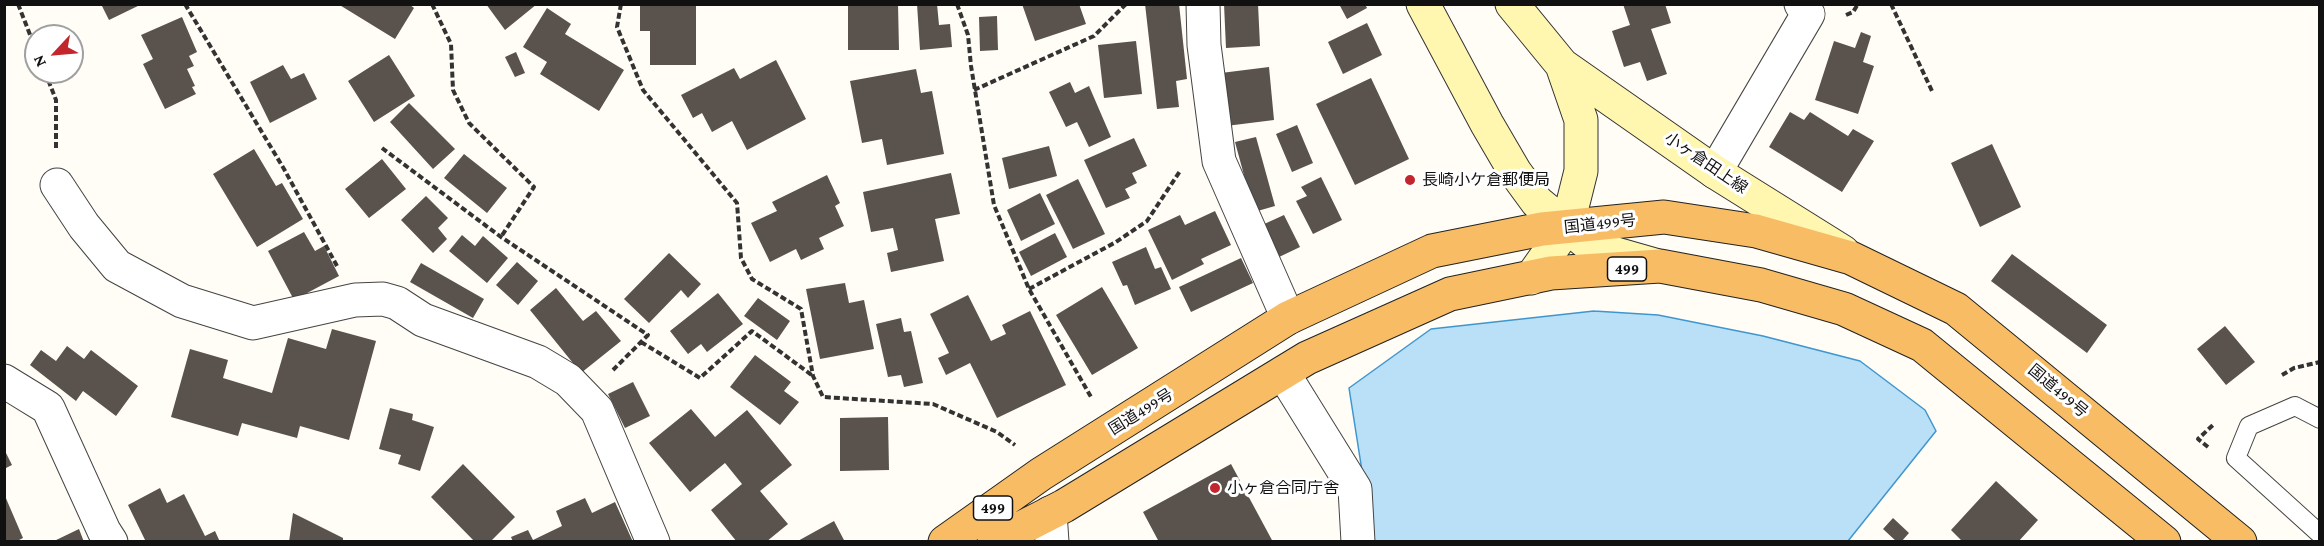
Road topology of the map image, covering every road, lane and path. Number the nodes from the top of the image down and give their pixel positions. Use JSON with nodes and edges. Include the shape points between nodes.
{"nodes":[{"id":1,"x":18,"y":4,"type":"edge"},
{"id":2,"x":185,"y":4,"type":"edge"},
{"id":3,"x":432,"y":4,"type":"edge"},
{"id":4,"x":621,"y":4,"type":"edge"},
{"id":5,"x":957,"y":4,"type":"edge"},
{"id":6,"x":1126,"y":4,"type":"edge"},
{"id":7,"x":1203,"y":4,"type":"edge"},
{"id":8,"x":1422,"y":4,"type":"edge"},
{"id":9,"x":1512,"y":4,"type":"edge"},
{"id":10,"x":1801,"y":4,"type":"edge"},
{"id":11,"x":1891,"y":4,"type":"edge"},
{"id":12,"x":26,"y":24,"type":"edge"},
{"id":13,"x":1562,"y":65,"type":"junction"},
{"id":14,"x":50,"y":84,"type":"edge"},
{"id":15,"x":974,"y":90,"type":"junction"},
{"id":16,"x":1932,"y":91,"type":"dead end"},
{"id":17,"x":1218,"y":146,"type":"junction"},
{"id":18,"x":382,"y":148,"type":"dead end"},
{"id":19,"x":1715,"y":172,"type":"junction"},
{"id":20,"x":57,"y":185,"type":"joint"},
{"id":21,"x":1567,"y":227,"type":"junction"},
{"id":22,"x":501,"y":237,"type":"junction"},
{"id":23,"x":1851,"y":258,"type":"junction"},
{"id":24,"x":1660,"y":266,"type":"junction"},
{"id":25,"x":1531,"y":278,"type":"junction"},
{"id":26,"x":1029,"y":289,"type":"junction"},
{"id":27,"x":356,"y":300,"type":"junction"},
{"id":28,"x":1288,"y":318,"type":"junction"},
{"id":29,"x":641,"y":342,"type":"junction"},
{"id":30,"x":1283,"y":373,"type":"junction"},
{"id":31,"x":813,"y":376,"type":"junction"},
{"id":32,"x":4,"y":381,"type":"edge"},
{"id":33,"x":584,"y":397,"type":"junction"},
{"id":34,"x":2319,"y":419,"type":"edge"},
{"id":35,"x":1110,"y":432,"type":"junction"},
{"id":36,"x":1050,"y":469,"type":"junction"},
{"id":37,"x":1051,"y":527,"type":"edge"},
{"id":38,"x":2319,"y":534,"type":"edge"},
{"id":39,"x":111,"y":542,"type":"edge"},
{"id":40,"x":653,"y":542,"type":"edge"},
{"id":41,"x":945,"y":542,"type":"edge"},
{"id":42,"x":994,"y":542,"type":"edge"},
{"id":43,"x":1358,"y":542,"type":"edge"},
{"id":44,"x":2164,"y":542,"type":"edge"},
{"id":45,"x":2240,"y":542,"type":"edge"}],
"edges":[{"from":1,"to":12,"type":"path"},
{"from":2,"to":27,"type":"path","via":[[284,169]]},
{"from":3,"to":22,"type":"path","via":[[450,44],[453,90],[469,123],[534,187]]},
{"from":4,"to":31,"type":"path","via":[[617,27],[643,90],[737,203],[741,258],[752,279],[801,309]]},
{"from":5,"to":15,"type":"path","via":[[968,35]]},
{"from":6,"to":15,"type":"path","via":[[1094,36]]},
{"from":7,"to":17,"type":"street","via":[[1204,45]]},
{"from":8,"to":21,"type":"main road","via":[[1515,172],[1537,202]]},
{"from":9,"to":13,"type":"main road","name":"小ヶ倉田上線"},
{"from":10,"to":19,"type":"street","via":[[1808,14]]},
{"from":11,"to":16,"type":"path"},
{"from":13,"to":19,"type":"main road","name":"小ヶ倉田上線"},
{"from":13,"to":21,"type":"main road","name":"小ヶ倉田上線","via":[[1581,120],[1581,171]]},
{"from":14,"to":20,"type":"path","via":[[56,100]]},
{"from":15,"to":26,"type":"path","via":[[994,205]]},
{"from":17,"to":26,"type":"path","via":[[1185,164],[1147,221]]},
{"from":17,"to":28,"type":"street","via":[[1219,161]]},
{"from":18,"to":22,"type":"path"},
{"from":19,"to":23,"type":"main road","name":"小ヶ倉田上線"},
{"from":20,"to":27,"type":"street","via":[[117,266],[182,301],[253,323]]},
{"from":21,"to":23,"type":"highway","name":"国道499号","number":"499","via":[[1664,217],[1756,231]]},
{"from":21,"to":24,"type":"main road","via":[[1592,246]]},
{"from":21,"to":25,"type":"main road","name":"小ヶ倉田上線"},
{"from":21,"to":28,"type":"highway","name":"国道499号","number":"499","via":[[1432,251]]},
{"from":22,"to":29,"type":"path","via":[[648,335]]},
{"from":23,"to":45,"type":"highway","name":"国道499号","number":"499","via":[[1956,309]]},
{"from":24,"to":25,"type":"highway","number":"499","via":[[1551,273]]},
{"from":24,"to":44,"type":"highway","number":"499","via":[[1761,285],[1844,309],[1922,345]]},
{"from":25,"to":30,"type":"highway","number":"499","via":[[1450,294],[1307,358]]},
{"from":26,"to":35,"type":"path"},
{"from":27,"to":33,"type":"street","via":[[397,303],[423,320],[538,362],[568,380]]},
{"from":28,"to":35,"type":"highway","name":"国道499号","number":"499"},
{"from":29,"to":31,"type":"path","via":[[700,378],[752,331]]},
{"from":29,"to":33,"type":"path"},
{"from":30,"to":37,"type":"highway","number":"499"},
{"from":30,"to":43,"type":"street","via":[[1355,489]]},
{"from":31,"to":36,"type":"path","via":[[823,397],[933,404],[997,432]]},
{"from":32,"to":39,"type":"street","via":[[48,408]]},
{"from":33,"to":40,"type":"street","via":[[597,410]]},
{"from":34,"to":38,"type":"lane","via":[[2295,406],[2250,426],[2236,458]]},
{"from":35,"to":36,"type":"highway","name":"国道499号","number":"499"},
{"from":36,"to":41,"type":"highway","name":"国道499号","number":"499"},
{"from":37,"to":42,"type":"highway","number":"499"}]}
